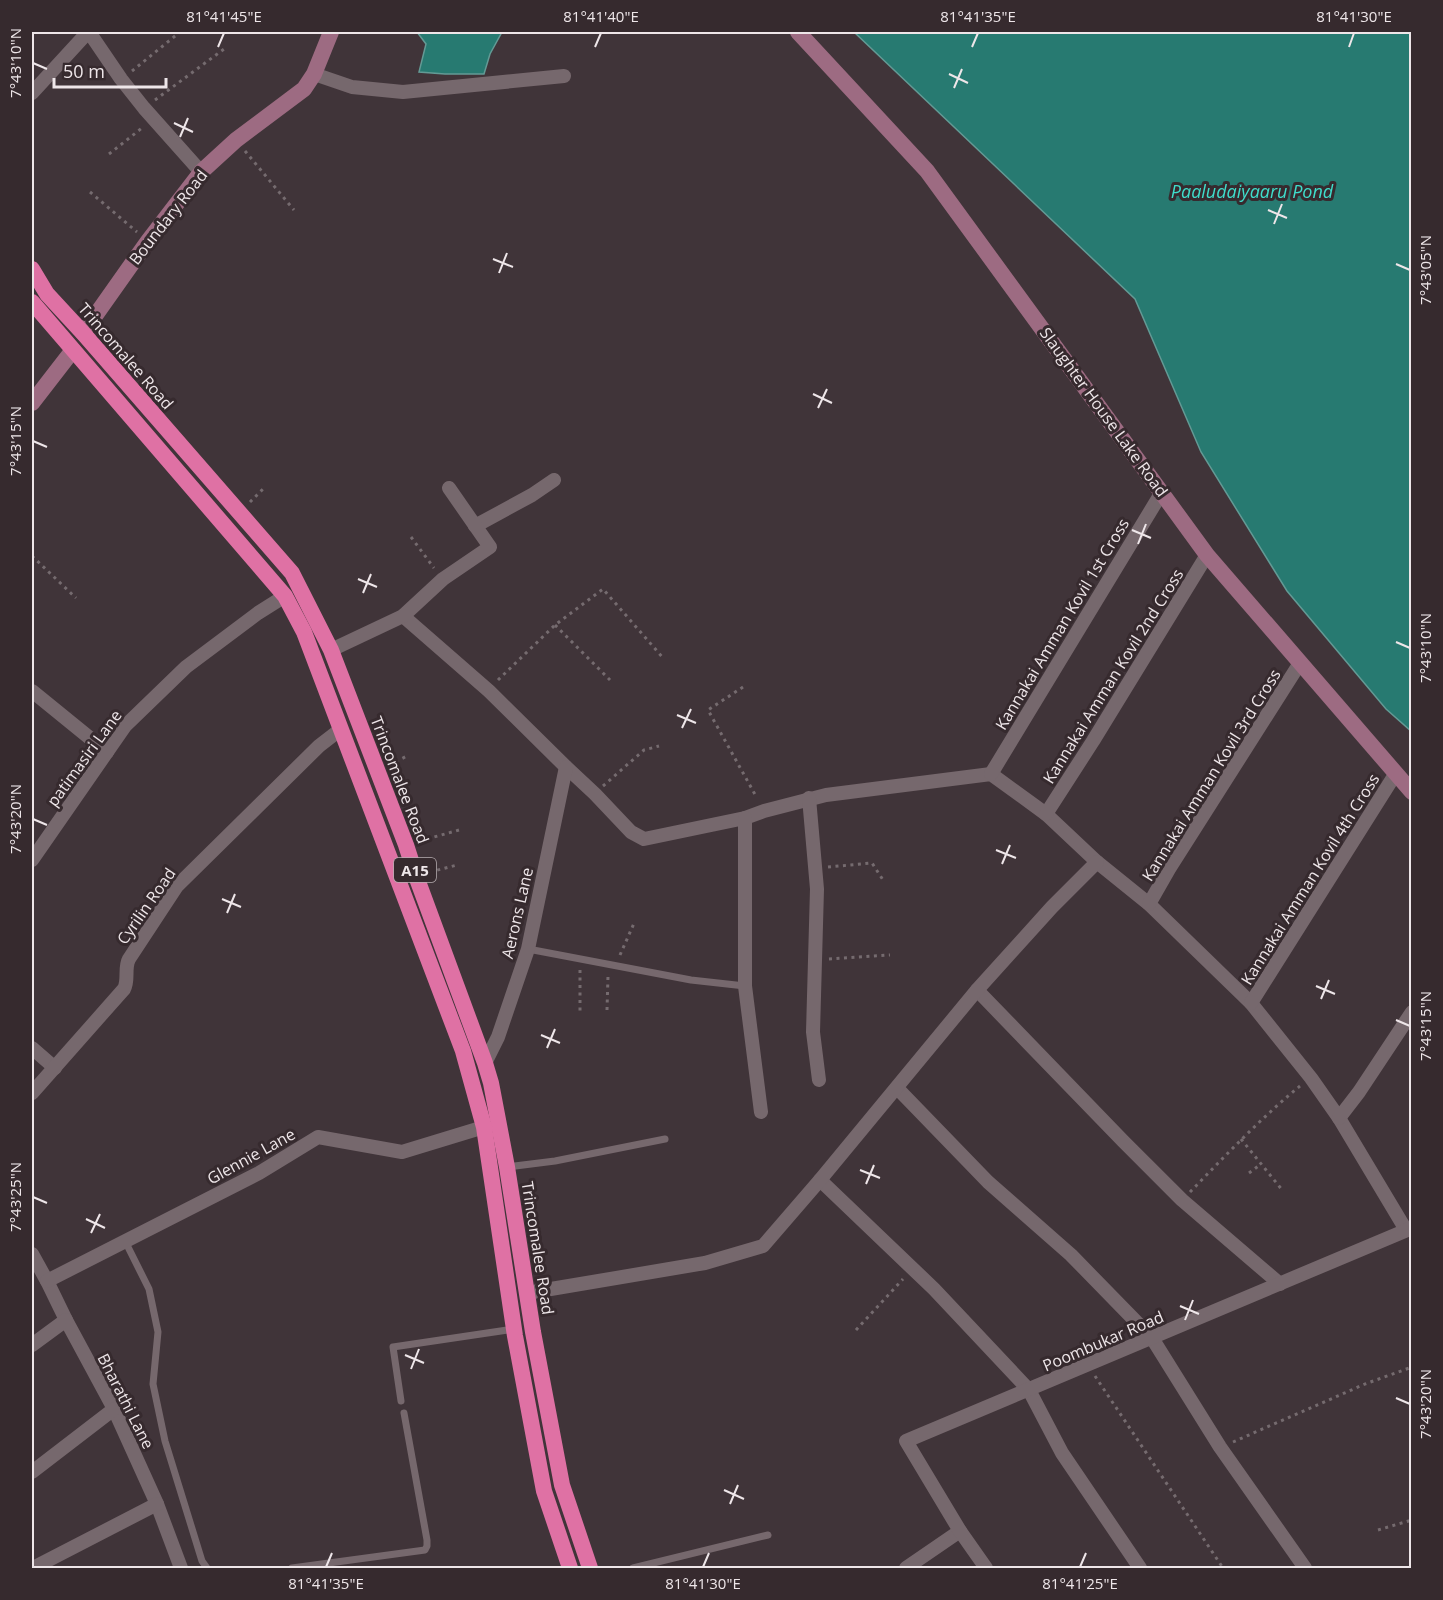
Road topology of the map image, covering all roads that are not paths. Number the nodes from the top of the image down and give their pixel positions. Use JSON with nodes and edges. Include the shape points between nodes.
{"nodes":[{"id":1,"x":88,"y":32,"type":"edge"},
{"id":2,"x":331,"y":32,"type":"edge"},
{"id":3,"x":798,"y":32,"type":"edge"},
{"id":4,"x":314,"y":74,"type":"junction"},
{"id":5,"x":564,"y":76,"type":"dead end"},
{"id":6,"x":32,"y":93,"type":"edge"},
{"id":7,"x":201,"y":172,"type":"junction"},
{"id":8,"x":32,"y":269,"type":"edge"},
{"id":9,"x":32,"y":302,"type":"edge"},
{"id":10,"x":83,"y":333,"type":"junction"},
{"id":11,"x":73,"y":350,"type":"junction"},
{"id":12,"x":32,"y":403,"type":"edge"},
{"id":13,"x":554,"y":480,"type":"dead end"},
{"id":14,"x":449,"y":489,"type":"dead end"},
{"id":15,"x":1162,"y":492,"type":"junction"},
{"id":16,"x":475,"y":526,"type":"junction"},
{"id":17,"x":1207,"y":555,"type":"junction"},
{"id":18,"x":285,"y":596,"type":"junction"},
{"id":19,"x":403,"y":615,"type":"junction"},
{"id":20,"x":331,"y":650,"type":"junction"},
{"id":21,"x":1300,"y":663,"type":"junction"},
{"id":22,"x":32,"y":691,"type":"edge"},
{"id":23,"x":341,"y":729,"type":"junction"},
{"id":24,"x":107,"y":752,"type":"junction"},
{"id":25,"x":566,"y":767,"type":"junction"},
{"id":26,"x":1396,"y":773,"type":"junction"},
{"id":27,"x":990,"y":774,"type":"junction"},
{"id":28,"x":1412,"y":792,"type":"edge"},
{"id":29,"x":809,"y":798,"type":"junction"},
{"id":30,"x":1046,"y":814,"type":"junction"},
{"id":31,"x":745,"y":818,"type":"junction"},
{"id":32,"x":32,"y":860,"type":"edge"},
{"id":33,"x":1097,"y":862,"type":"junction"},
{"id":34,"x":1149,"y":904,"type":"junction"},
{"id":35,"x":528,"y":949,"type":"junction"},
{"id":36,"x":745,"y":986,"type":"junction"},
{"id":37,"x":977,"y":990,"type":"junction"},
{"id":38,"x":1251,"y":1003,"type":"junction"},
{"id":39,"x":1412,"y":1012,"type":"edge"},
{"id":40,"x":32,"y":1048,"type":"edge"},
{"id":41,"x":485,"y":1063,"type":"junction"},
{"id":42,"x":55,"y":1068,"type":"junction"},
{"id":43,"x":819,"y":1080,"type":"dead end"},
{"id":44,"x":897,"y":1088,"type":"junction"},
{"id":45,"x":32,"y":1093,"type":"edge"},
{"id":46,"x":761,"y":1112,"type":"dead end"},
{"id":47,"x":1339,"y":1118,"type":"junction"},
{"id":48,"x":484,"y":1127,"type":"junction"},
{"id":49,"x":665,"y":1139,"type":"dead end"},
{"id":50,"x":507,"y":1167,"type":"junction"},
{"id":51,"x":820,"y":1180,"type":"junction"},
{"id":52,"x":1408,"y":1229,"type":"edge"},
{"id":53,"x":125,"y":1241,"type":"junction"},
{"id":54,"x":32,"y":1254,"type":"edge"},
{"id":55,"x":48,"y":1281,"type":"junction"},
{"id":56,"x":1280,"y":1284,"type":"junction"},
{"id":57,"x":527,"y":1293,"type":"junction"},
{"id":58,"x":66,"y":1320,"type":"junction"},
{"id":59,"x":514,"y":1329,"type":"junction"},
{"id":60,"x":1152,"y":1338,"type":"junction"},
{"id":61,"x":32,"y":1345,"type":"edge"},
{"id":62,"x":1029,"y":1390,"type":"junction"},
{"id":63,"x":401,"y":1401,"type":"dead end"},
{"id":64,"x":114,"y":1409,"type":"junction"},
{"id":65,"x":404,"y":1413,"type":"dead end"},
{"id":66,"x":32,"y":1472,"type":"edge"},
{"id":67,"x":157,"y":1504,"type":"junction"},
{"id":68,"x":960,"y":1531,"type":"junction"},
{"id":69,"x":768,"y":1535,"type":"dead end"},
{"id":70,"x":33,"y":1569,"type":"edge"},
{"id":71,"x":181,"y":1569,"type":"edge"},
{"id":72,"x":207,"y":1569,"type":"edge"},
{"id":73,"x":292,"y":1569,"type":"edge"},
{"id":74,"x":570,"y":1569,"type":"edge"},
{"id":75,"x":590,"y":1569,"type":"edge"},
{"id":76,"x":633,"y":1569,"type":"edge"},
{"id":77,"x":906,"y":1569,"type":"edge"},
{"id":78,"x":986,"y":1569,"type":"edge"},
{"id":79,"x":1140,"y":1569,"type":"edge"},
{"id":80,"x":1305,"y":1569,"type":"edge"}],
"edges":[{"from":1,"to":6,"type":"street"},
{"from":1,"to":7,"type":"street","via":[[149,114]]},
{"from":2,"to":4,"type":"main road","name":"Boundary Road"},
{"from":3,"to":15,"type":"main road","name":"Slaughter House Lake Road","via":[[927,171]]},
{"from":4,"to":5,"type":"street","via":[[352,87],[403,92]]},
{"from":4,"to":7,"type":"main road","name":"Boundary Road","via":[[304,88]]},
{"from":7,"to":10,"type":"main road","name":"Boundary Road"},
{"from":8,"to":10,"type":"highway","name":"Trincomalee Road","number":"A15","via":[[47,294]]},
{"from":9,"to":11,"type":"highway","number":"A15"},
{"from":10,"to":20,"type":"highway","name":"Trincomalee Road","number":"A15","via":[[292,573]]},
{"from":11,"to":12,"type":"main road"},
{"from":11,"to":18,"type":"highway","number":"A15"},
{"from":13,"to":16,"type":"street"},
{"from":14,"to":16,"type":"street"},
{"from":15,"to":17,"type":"main road","name":"Slaughter House Lake Road"},
{"from":15,"to":27,"type":"street","name":"Kannakai Amman Kovil 1st Cross"},
{"from":16,"to":19,"type":"street","via":[[490,547],[442,579]]},
{"from":17,"to":21,"type":"main road","name":"Slaughter House Lake Road"},
{"from":17,"to":30,"type":"street","name":"Kannakai Amman Kovil 2nd Cross"},
{"from":18,"to":23,"type":"highway","number":"A15","via":[[304,632]]},
{"from":18,"to":24,"type":"street","name":"patimasiri Lane","via":[[186,667],[125,726]]},
{"from":19,"to":20,"type":"street"},
{"from":19,"to":25,"type":"street","via":[[489,691]]},
{"from":20,"to":41,"type":"highway","name":"Trincomalee Road","number":"A15"},
{"from":21,"to":26,"type":"main road","name":"Slaughter House Lake Road"},
{"from":21,"to":34,"type":"street","name":"Kannakai Amman Kovil 3rd Cross"},
{"from":22,"to":24,"type":"street"},
{"from":23,"to":42,"type":"street","name":"Cyrilin Road","via":[[177,886],[129,958],[124,989]]},
{"from":23,"to":48,"type":"highway","number":"A15","via":[[463,1052]]},
{"from":24,"to":32,"type":"street","name":"patimasiri Lane"},
{"from":25,"to":31,"type":"street","via":[[631,832],[644,839]]},
{"from":25,"to":35,"type":"street","name":"Aerons Lane"},
{"from":26,"to":28,"type":"main road","name":"Slaughter House Lake Road"},
{"from":26,"to":38,"type":"street","name":"Kannakai Amman Kovil 4th Cross"},
{"from":27,"to":29,"type":"street"},
{"from":27,"to":30,"type":"street"},
{"from":29,"to":31,"type":"street"},
{"from":29,"to":43,"type":"street","via":[[817,889],[813,1032]]},
{"from":30,"to":33,"type":"street"},
{"from":31,"to":36,"type":"street"},
{"from":33,"to":34,"type":"street"},
{"from":33,"to":37,"type":"street"},
{"from":34,"to":38,"type":"street"},
{"from":35,"to":36,"type":"lane","via":[[691,980]]},
{"from":35,"to":41,"type":"street","name":"Aerons Lane"},
{"from":36,"to":46,"type":"street"},
{"from":37,"to":44,"type":"street"},
{"from":37,"to":56,"type":"street","via":[[1182,1200]]},
{"from":38,"to":47,"type":"street"},
{"from":39,"to":47,"type":"street"},
{"from":40,"to":42,"type":"street"},
{"from":41,"to":50,"type":"highway","name":"Trincomalee Road","number":"A15"},
{"from":42,"to":45,"type":"street","name":"Cyrilin Road"},
{"from":44,"to":51,"type":"street"},
{"from":44,"to":60,"type":"street","via":[[988,1182],[1071,1256]]},
{"from":47,"to":52,"type":"street"},
{"from":48,"to":53,"type":"street","name":"Glennie Lane","via":[[402,1152],[318,1137],[259,1173]]},
{"from":48,"to":59,"type":"highway","number":"A15"},
{"from":49,"to":50,"type":"lane"},
{"from":50,"to":57,"type":"highway","name":"Trincomalee Road","number":"A15"},
{"from":51,"to":57,"type":"street","via":[[763,1246],[705,1263]]},
{"from":51,"to":62,"type":"street","via":[[934,1289]]},
{"from":52,"to":56,"type":"street","name":"Poombukar Road"},
{"from":53,"to":55,"type":"street","name":"Glennie Lane"},
{"from":53,"to":72,"type":"lane","via":[[149,1288],[158,1332],[153,1384],[165,1441]]},
{"from":54,"to":55,"type":"street","name":"Bharathi Lane"},
{"from":55,"to":58,"type":"street","name":"Bharathi Lane"},
{"from":56,"to":60,"type":"street","name":"Poombukar Road"},
{"from":57,"to":75,"type":"highway","name":"Trincomalee Road","number":"A15","via":[[562,1485]]},
{"from":58,"to":61,"type":"street"},
{"from":58,"to":64,"type":"street","name":"Bharathi Lane"},
{"from":59,"to":63,"type":"lane","via":[[393,1347]]},
{"from":59,"to":74,"type":"highway","number":"A15","via":[[544,1491]]},
{"from":60,"to":62,"type":"street","name":"Poombukar Road"},
{"from":60,"to":80,"type":"street","via":[[1220,1447]]},
{"from":62,"to":68,"type":"street","name":"Poombukar Road","via":[[906,1441]]},
{"from":62,"to":79,"type":"street","via":[[1062,1453]]},
{"from":64,"to":66,"type":"street"},
{"from":64,"to":67,"type":"street","name":"Bharathi Lane"},
{"from":65,"to":73,"type":"lane","via":[[427,1540],[425,1550]]},
{"from":67,"to":70,"type":"street"},
{"from":67,"to":71,"type":"street","name":"Bharathi Lane"},
{"from":68,"to":77,"type":"street"},
{"from":68,"to":78,"type":"street"},
{"from":69,"to":76,"type":"lane"}]}
